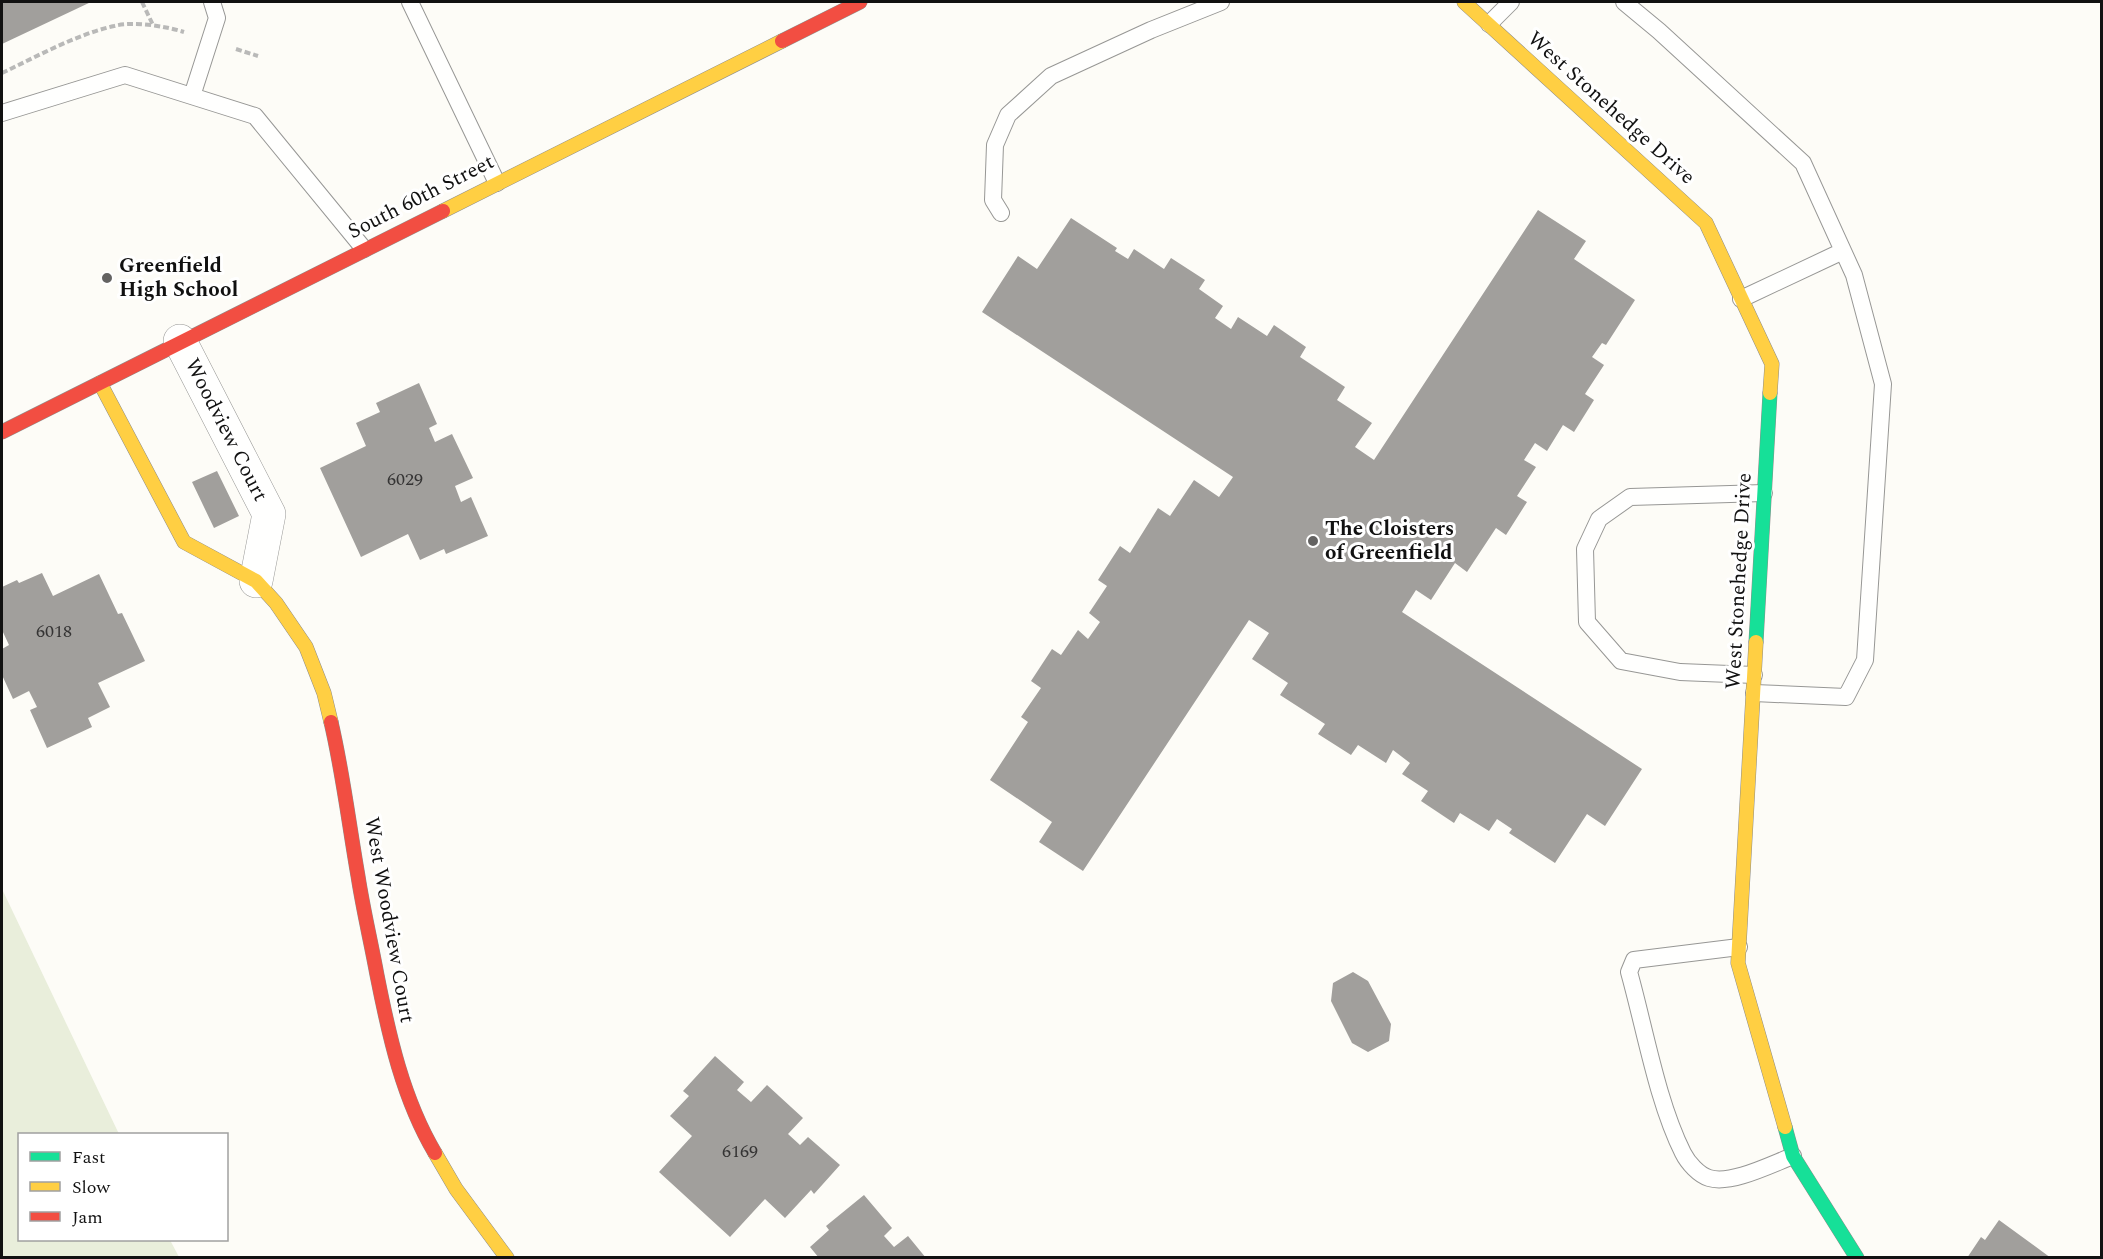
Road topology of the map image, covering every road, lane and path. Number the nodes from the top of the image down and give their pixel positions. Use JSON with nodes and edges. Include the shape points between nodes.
{"nodes":[{"id":1,"x":142,"y":2,"type":"edge"},
{"id":2,"x":212,"y":2,"type":"edge"},
{"id":3,"x":410,"y":2,"type":"edge"},
{"id":4,"x":860,"y":2,"type":"edge"},
{"id":5,"x":1221,"y":2,"type":"edge"},
{"id":6,"x":1464,"y":2,"type":"edge"},
{"id":7,"x":1511,"y":2,"type":"edge"},
{"id":8,"x":1624,"y":2,"type":"edge"},
{"id":9,"x":1489,"y":24,"type":"junction"},
{"id":10,"x":153,"y":25,"type":"junction"},
{"id":11,"x":176,"y":29,"type":"dead end"},
{"id":12,"x":2,"y":73,"type":"edge"},
{"id":13,"x":192,"y":96,"type":"junction"},
{"id":14,"x":2,"y":113,"type":"edge"},
{"id":15,"x":497,"y":183,"type":"junction"},
{"id":16,"x":1001,"y":213,"type":"dead end"},
{"id":17,"x":364,"y":249,"type":"junction"},
{"id":18,"x":1843,"y":251,"type":"junction"},
{"id":19,"x":1741,"y":299,"type":"junction"},
{"id":20,"x":180,"y":341,"type":"junction"},
{"id":21,"x":100,"y":383,"type":"junction"},
{"id":22,"x":2,"y":432,"type":"edge"},
{"id":23,"x":1764,"y":493,"type":"junction"},
{"id":24,"x":256,"y":581,"type":"junction"},
{"id":25,"x":1754,"y":675,"type":"junction"},
{"id":26,"x":1754,"y":693,"type":"junction"},
{"id":27,"x":1739,"y":947,"type":"junction"},
{"id":28,"x":1793,"y":1156,"type":"junction"},
{"id":29,"x":507,"y":1257,"type":"edge"},
{"id":30,"x":1857,"y":1257,"type":"edge"}],
"edges":[{"from":1,"to":10,"type":"path"},
{"from":2,"to":13,"type":"lane","via":[[217,18]]},
{"from":3,"to":15,"type":"lane"},
{"from":4,"to":15,"type":"street","name":"South 60th Street"},
{"from":5,"to":16,"type":"lane","via":[[1051,76],[1008,115],[995,145],[993,200]]},
{"from":6,"to":9,"type":"street","name":"West Stonehedge Drive"},
{"from":7,"to":9,"type":"lane"},
{"from":8,"to":18,"type":"lane","via":[[1803,163]]},
{"from":9,"to":19,"type":"street","name":"West Stonehedge Drive","via":[[1706,223]]},
{"from":10,"to":11,"type":"path"},
{"from":10,"to":12,"type":"path","via":[[116,25],[86,34]]},
{"from":13,"to":14,"type":"lane","via":[[126,75]]},
{"from":13,"to":17,"type":"lane","via":[[255,116]]},
{"from":15,"to":17,"type":"street","name":"South 60th Street"},
{"from":17,"to":20,"type":"street","name":"South 60th Street"},
{"from":18,"to":19,"type":"lane"},
{"from":18,"to":26,"type":"lane","via":[[1854,275],[1883,384],[1865,660],[1846,698]]},
{"from":19,"to":23,"type":"street","name":"West Stonehedge Drive","via":[[1772,364]]},
{"from":20,"to":21,"type":"street","name":"South 60th Street"},
{"from":20,"to":24,"type":"street","name":"Woodview Court","via":[[269,514]]},
{"from":21,"to":22,"type":"street","name":"South 60th Street"},
{"from":21,"to":24,"type":"street","via":[[184,542]]},
{"from":23,"to":25,"type":"street","name":"West Stonehedge Drive"},
{"from":23,"to":25,"type":"lane","via":[[1630,497],[1599,519],[1585,549],[1587,622],[1621,661],[1680,672]]},
{"from":24,"to":29,"type":"street","name":"West Woodview Court","via":[[306,646],[324,693],[390,1039],[409,1098],[426,1138],[456,1189]]},
{"from":25,"to":26,"type":"street","name":"West Stonehedge Drive"},
{"from":26,"to":27,"type":"street","name":"West Stonehedge Drive"},
{"from":27,"to":28,"type":"street","name":"West Stonehedge Drive","via":[[1738,963]]},
{"from":27,"to":28,"type":"lane","via":[[1634,960],[1629,972],[1665,1108],[1684,1155],[1696,1171],[1721,1180]]},
{"from":28,"to":30,"type":"street","name":"West Stonehedge Drive"}]}
